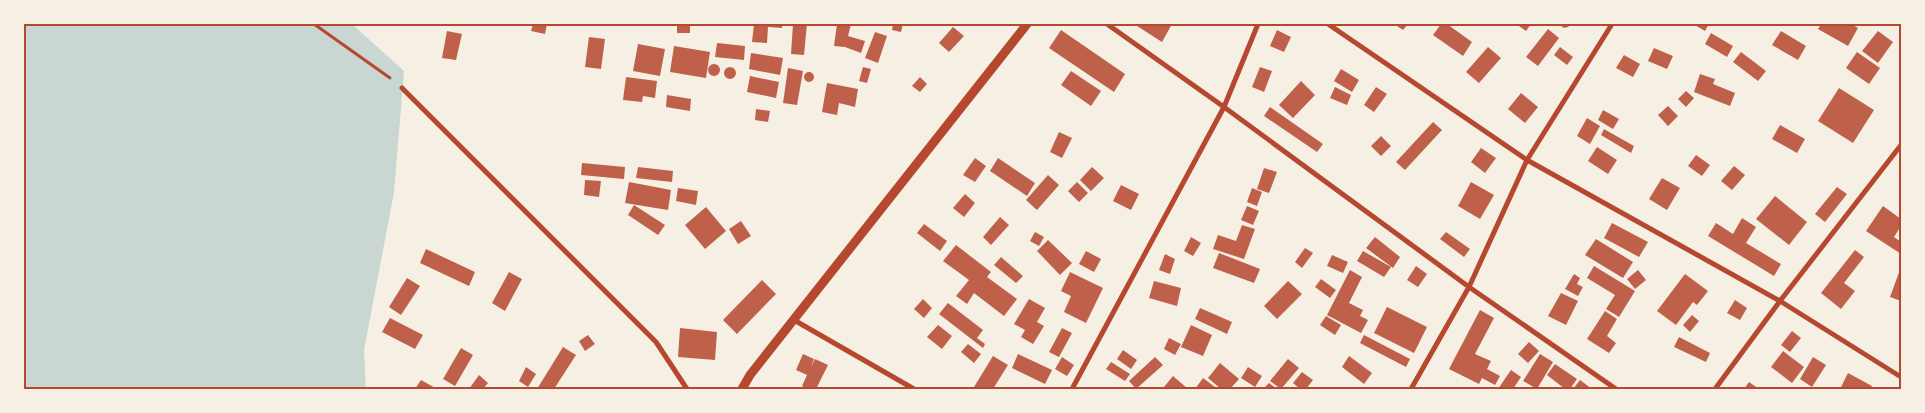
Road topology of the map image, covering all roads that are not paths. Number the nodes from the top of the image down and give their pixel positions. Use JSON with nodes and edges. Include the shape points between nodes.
{"nodes":[{"id":1,"x":1027,"y":24,"type":"edge"},
{"id":2,"x":1107,"y":24,"type":"edge"},
{"id":3,"x":1258,"y":24,"type":"edge"},
{"id":4,"x":1328,"y":24,"type":"edge"},
{"id":5,"x":1612,"y":24,"type":"edge"},
{"id":6,"x":402,"y":88,"type":"road end"},
{"id":7,"x":1224,"y":107,"type":"junction"},
{"id":8,"x":1901,"y":145,"type":"edge"},
{"id":9,"x":1527,"y":160,"type":"junction"},
{"id":10,"x":1469,"y":288,"type":"junction"},
{"id":11,"x":1780,"y":301,"type":"junction"},
{"id":12,"x":794,"y":320,"type":"junction"},
{"id":13,"x":1901,"y":377,"type":"edge"},
{"id":14,"x":687,"y":389,"type":"edge"},
{"id":15,"x":742,"y":389,"type":"edge"},
{"id":16,"x":914,"y":389,"type":"edge"},
{"id":17,"x":1072,"y":389,"type":"edge"},
{"id":18,"x":1411,"y":389,"type":"edge"},
{"id":19,"x":1616,"y":389,"type":"edge"},
{"id":20,"x":1715,"y":389,"type":"edge"}],
"edges":[{"from":1,"to":12,"type":"street"},
{"from":2,"to":7,"type":"street"},
{"from":3,"to":7,"type":"street"},
{"from":4,"to":9,"type":"street"},
{"from":5,"to":9,"type":"street"},
{"from":6,"to":14,"type":"street","via":[[656,342]]},
{"from":7,"to":10,"type":"street"},
{"from":7,"to":17,"type":"street"},
{"from":8,"to":11,"type":"street"},
{"from":9,"to":10,"type":"street"},
{"from":9,"to":11,"type":"street"},
{"from":10,"to":18,"type":"street"},
{"from":10,"to":19,"type":"street"},
{"from":11,"to":13,"type":"street"},
{"from":11,"to":20,"type":"street"},
{"from":12,"to":15,"type":"street"},
{"from":12,"to":16,"type":"street"}]}
